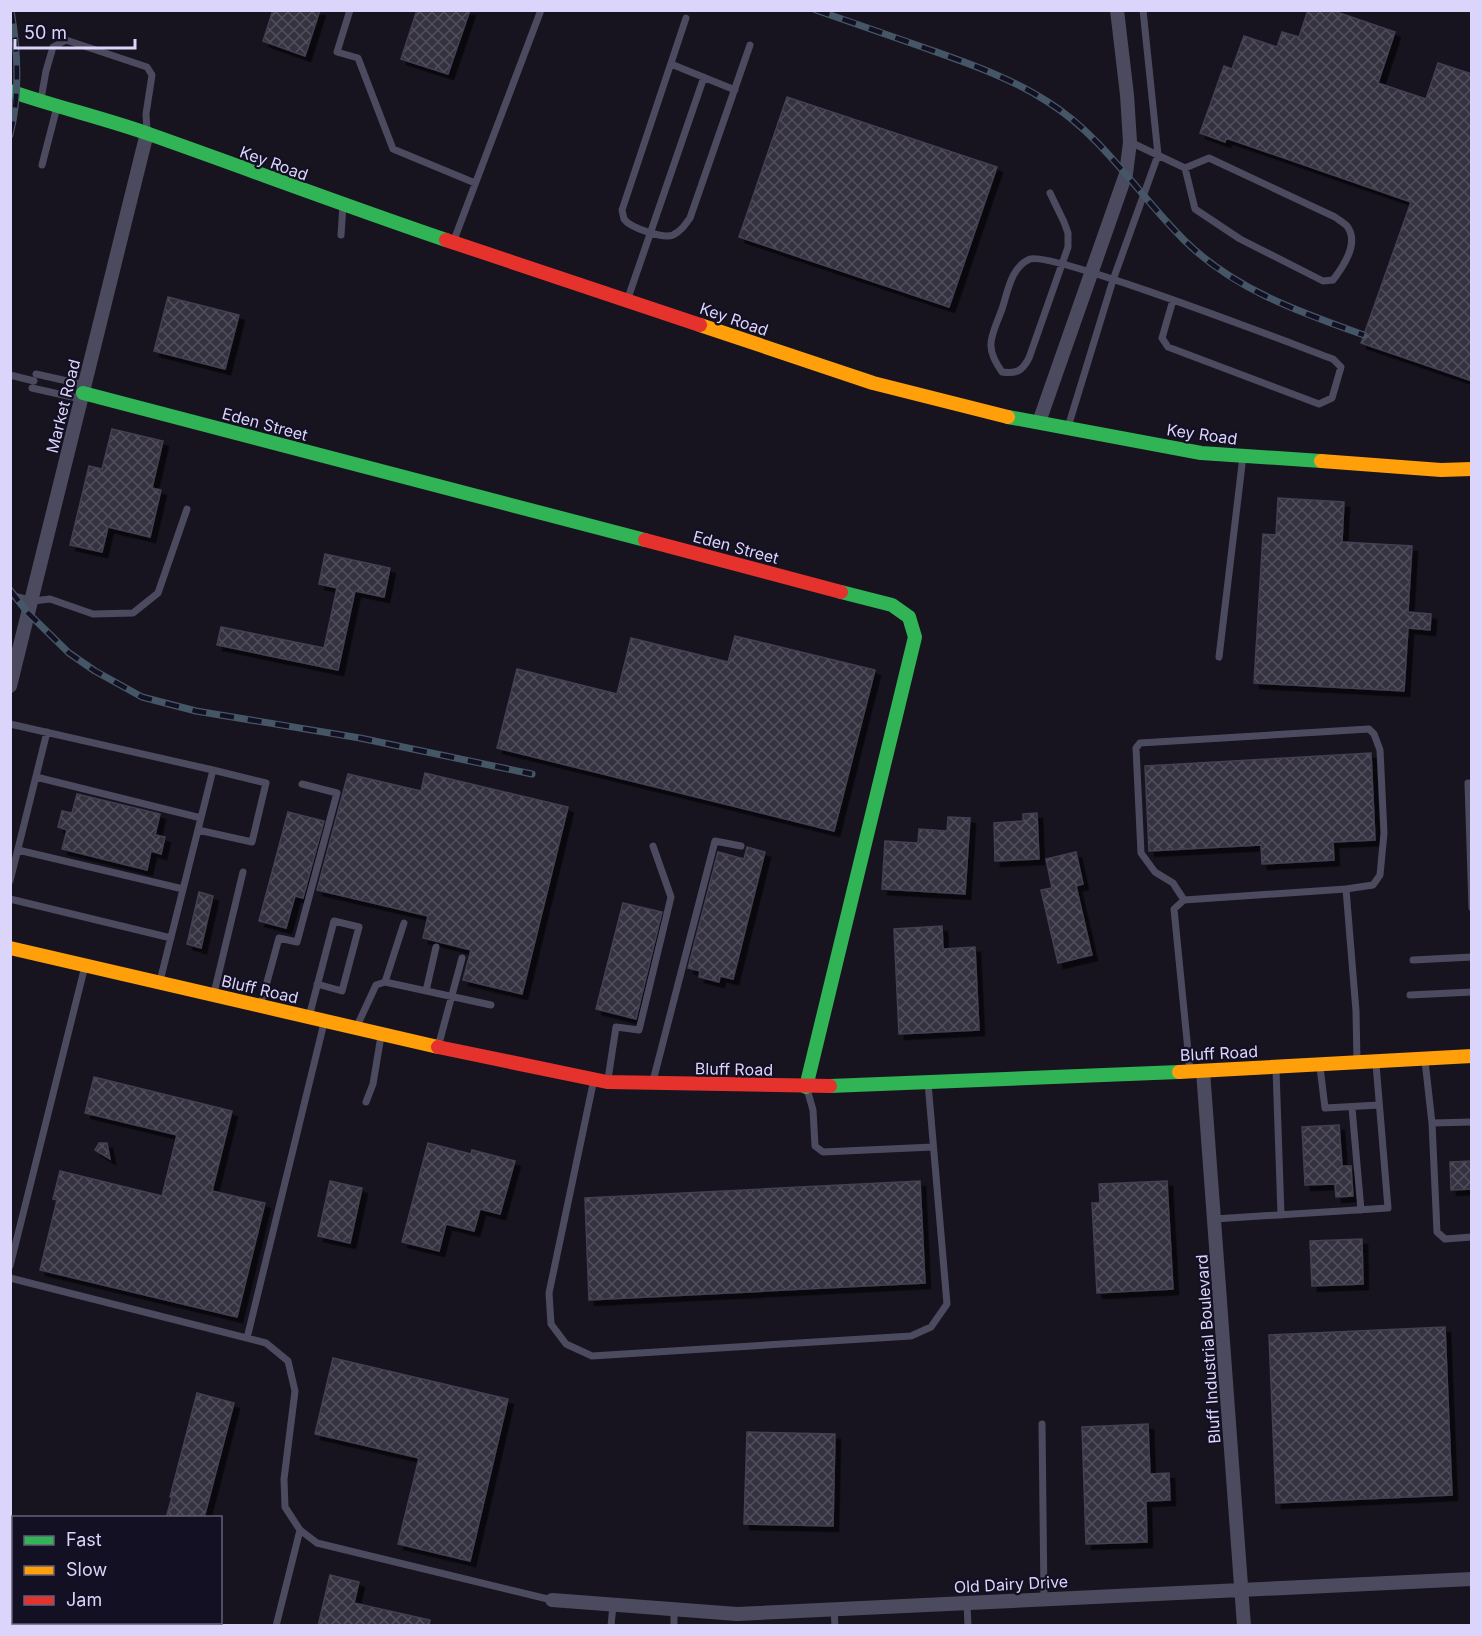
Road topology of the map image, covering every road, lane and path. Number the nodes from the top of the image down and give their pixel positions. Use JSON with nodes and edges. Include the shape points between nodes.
{"nodes":[{"id":1,"x":350,"y":10,"type":"edge"},
{"id":2,"x":541,"y":10,"type":"edge"},
{"id":3,"x":1117,"y":10,"type":"edge"},
{"id":4,"x":1143,"y":10,"type":"edge"},
{"id":5,"x":686,"y":18,"type":"dead end"},
{"id":6,"x":750,"y":45,"type":"dead end"},
{"id":7,"x":671,"y":64,"type":"junction"},
{"id":8,"x":704,"y":77,"type":"junction"},
{"id":9,"x":735,"y":90,"type":"junction"},
{"id":10,"x":10,"y":91,"type":"edge"},
{"id":11,"x":40,"y":101,"type":"junction"},
{"id":12,"x":57,"y":107,"type":"junction"},
{"id":13,"x":147,"y":133,"type":"junction"},
{"id":14,"x":1130,"y":142,"type":"junction"},
{"id":15,"x":1158,"y":155,"type":"junction"},
{"id":16,"x":42,"y":165,"type":"dead end"},
{"id":17,"x":1185,"y":168,"type":"junction"},
{"id":18,"x":475,"y":183,"type":"junction"},
{"id":19,"x":1050,"y":193,"type":"dead end"},
{"id":20,"x":343,"y":206,"type":"junction"},
{"id":21,"x":651,"y":232,"type":"junction"},
{"id":22,"x":341,"y":235,"type":"dead end"},
{"id":23,"x":453,"y":242,"type":"junction"},
{"id":24,"x":1061,"y":263,"type":"junction"},
{"id":25,"x":1091,"y":273,"type":"junction"},
{"id":26,"x":1113,"y":280,"type":"junction"},
{"id":27,"x":1173,"y":300,"type":"junction"},
{"id":28,"x":627,"y":301,"type":"junction"},
{"id":29,"x":10,"y":375,"type":"edge"},
{"id":30,"x":34,"y":381,"type":"junction"},
{"id":31,"x":83,"y":392,"type":"junction"},
{"id":32,"x":1040,"y":422,"type":"junction"},
{"id":33,"x":1068,"y":427,"type":"junction"},
{"id":34,"x":1243,"y":456,"type":"junction"},
{"id":35,"x":1472,"y":469,"type":"edge"},
{"id":36,"x":187,"y":509,"type":"dead end"},
{"id":37,"x":10,"y":595,"type":"edge"},
{"id":38,"x":33,"y":600,"type":"junction"},
{"id":39,"x":1219,"y":657,"type":"dead end"},
{"id":40,"x":10,"y":686,"type":"edge"},
{"id":41,"x":10,"y":724,"type":"edge"},
{"id":42,"x":47,"y":732,"type":"junction"},
{"id":43,"x":213,"y":770,"type":"junction"},
{"id":44,"x":36,"y":777,"type":"junction"},
{"id":45,"x":1468,"y":783,"type":"dead end"},
{"id":46,"x":302,"y":784,"type":"dead end"},
{"id":47,"x":201,"y":818,"type":"junction"},
{"id":48,"x":198,"y":830,"type":"junction"},
{"id":49,"x":653,"y":846,"type":"dead end"},
{"id":50,"x":741,"y":846,"type":"dead end"},
{"id":51,"x":18,"y":850,"type":"junction"},
{"id":52,"x":243,"y":872,"type":"dead end"},
{"id":53,"x":10,"y":881,"type":"edge"},
{"id":54,"x":183,"y":889,"type":"junction"},
{"id":55,"x":1346,"y":889,"type":"junction"},
{"id":56,"x":10,"y":898,"type":"edge"},
{"id":57,"x":1184,"y":900,"type":"junction"},
{"id":58,"x":1472,"y":908,"type":"edge"},
{"id":59,"x":404,"y":923,"type":"dead end"},
{"id":60,"x":171,"y":938,"type":"junction"},
{"id":61,"x":436,"y":947,"type":"dead end"},
{"id":62,"x":10,"y":948,"type":"edge"},
{"id":63,"x":1472,"y":957,"type":"edge"},
{"id":64,"x":462,"y":958,"type":"dead end"},
{"id":65,"x":1413,"y":960,"type":"dead end"},
{"id":66,"x":85,"y":966,"type":"junction"},
{"id":67,"x":385,"y":982,"type":"junction"},
{"id":68,"x":159,"y":983,"type":"junction"},
{"id":69,"x":317,"y":984,"type":"junction"},
{"id":70,"x":426,"y":991,"type":"junction"},
{"id":71,"x":1472,"y":992,"type":"edge"},
{"id":72,"x":213,"y":995,"type":"junction"},
{"id":73,"x":1410,"y":995,"type":"dead end"},
{"id":74,"x":452,"y":997,"type":"junction"},
{"id":75,"x":491,"y":1005,"type":"dead end"},
{"id":76,"x":260,"y":1006,"type":"junction"},
{"id":77,"x":309,"y":1017,"type":"junction"},
{"id":78,"x":324,"y":1021,"type":"junction"},
{"id":79,"x":356,"y":1028,"type":"junction"},
{"id":80,"x":381,"y":1034,"type":"junction"},
{"id":81,"x":438,"y":1047,"type":"junction"},
{"id":82,"x":1472,"y":1056,"type":"edge"},
{"id":83,"x":1425,"y":1059,"type":"junction"},
{"id":84,"x":1376,"y":1061,"type":"junction"},
{"id":85,"x":1357,"y":1062,"type":"junction"},
{"id":86,"x":1320,"y":1064,"type":"junction"},
{"id":87,"x":1275,"y":1067,"type":"junction"},
{"id":88,"x":1196,"y":1071,"type":"junction"},
{"id":89,"x":601,"y":1081,"type":"junction"},
{"id":90,"x":928,"y":1082,"type":"junction"},
{"id":91,"x":652,"y":1084,"type":"junction"},
{"id":92,"x":806,"y":1087,"type":"junction"},
{"id":93,"x":366,"y":1102,"type":"dead end"},
{"id":94,"x":1379,"y":1105,"type":"junction"},
{"id":95,"x":1352,"y":1108,"type":"junction"},
{"id":96,"x":1472,"y":1122,"type":"edge"},
{"id":97,"x":1432,"y":1123,"type":"junction"},
{"id":98,"x":933,"y":1147,"type":"junction"},
{"id":99,"x":1361,"y":1210,"type":"junction"},
{"id":100,"x":1281,"y":1215,"type":"junction"},
{"id":101,"x":1214,"y":1219,"type":"junction"},
{"id":102,"x":1472,"y":1237,"type":"edge"},
{"id":103,"x":10,"y":1266,"type":"edge"},
{"id":104,"x":10,"y":1278,"type":"edge"},
{"id":105,"x":247,"y":1338,"type":"junction"},
{"id":106,"x":1042,"y":1424,"type":"dead end"},
{"id":107,"x":300,"y":1530,"type":"junction"},
{"id":108,"x":1472,"y":1578,"type":"edge"},
{"id":109,"x":1242,"y":1590,"type":"junction"},
{"id":110,"x":1044,"y":1599,"type":"junction"},
{"id":111,"x":552,"y":1600,"type":"joint"},
{"id":112,"x":967,"y":1603,"type":"junction"},
{"id":113,"x":613,"y":1605,"type":"junction"},
{"id":114,"x":674,"y":1609,"type":"junction"},
{"id":115,"x":834,"y":1610,"type":"junction"},
{"id":116,"x":276,"y":1626,"type":"edge"},
{"id":117,"x":611,"y":1626,"type":"edge"},
{"id":118,"x":674,"y":1626,"type":"edge"},
{"id":119,"x":835,"y":1626,"type":"edge"},
{"id":120,"x":968,"y":1626,"type":"edge"},
{"id":121,"x":1244,"y":1626,"type":"edge"}],
"edges":[{"from":1,"to":18,"type":"lane","via":[[337,51],[358,58],[393,149]]},
{"from":2,"to":18,"type":"lane"},
{"from":3,"to":14,"type":"street"},
{"from":4,"to":15,"type":"lane"},
{"from":5,"to":7,"type":"lane"},
{"from":6,"to":9,"type":"lane"},
{"from":7,"to":8,"type":"lane"},
{"from":7,"to":21,"type":"lane","via":[[622,210],[624,219]]},
{"from":8,"to":9,"type":"lane"},
{"from":8,"to":21,"type":"lane"},
{"from":9,"to":21,"type":"lane","via":[[690,218],[672,235],[664,237]]},
{"from":10,"to":11,"type":"street","name":"Key Road"},
{"from":11,"to":12,"type":"street","name":"Key Road"},
{"from":11,"to":13,"type":"lane","via":[[53,47],[66,40],[147,67],[152,75]]},
{"from":12,"to":13,"type":"street","name":"Key Road"},
{"from":12,"to":16,"type":"lane"},
{"from":13,"to":20,"type":"street","name":"Key Road"},
{"from":13,"to":31,"type":"street","name":"Market Road"},
{"from":14,"to":15,"type":"lane"},
{"from":14,"to":25,"type":"street","via":[[1126,174]]},
{"from":15,"to":17,"type":"lane"},
{"from":15,"to":26,"type":"lane"},
{"from":17,"to":17,"type":"lane","via":[[1209,158],[1335,217],[1348,227],[1352,242],[1345,264],[1333,280],[1323,281],[1240,239],[1195,209]]},
{"from":18,"to":23,"type":"lane"},
{"from":19,"to":24,"type":"lane","via":[[1068,233]]},
{"from":20,"to":22,"type":"lane"},
{"from":20,"to":23,"type":"street","name":"Key Road"},
{"from":21,"to":28,"type":"lane"},
{"from":23,"to":28,"type":"street","name":"Key Road"},
{"from":24,"to":24,"type":"lane","via":[[1032,258],[1019,267],[1012,279],[989,345],[992,359],[1002,372],[1023,370]]},
{"from":24,"to":25,"type":"lane"},
{"from":25,"to":26,"type":"lane"},
{"from":25,"to":32,"type":"street"},
{"from":26,"to":27,"type":"lane"},
{"from":26,"to":33,"type":"lane"},
{"from":27,"to":27,"type":"lane","via":[[1334,359],[1341,367],[1332,398],[1319,404],[1168,347],[1162,338]]},
{"from":28,"to":32,"type":"street","name":"Key Road","via":[[873,383]]},
{"from":29,"to":30,"type":"lane"},
{"from":30,"to":31,"type":"lane"},
{"from":30,"to":31,"type":"lane"},
{"from":31,"to":38,"type":"street","name":"Market Road"},
{"from":31,"to":92,"type":"street","name":"Eden Street","via":[[892,605],[909,617],[915,637]]},
{"from":32,"to":33,"type":"street","name":"Key Road"},
{"from":33,"to":34,"type":"street","name":"Key Road","via":[[1202,453]]},
{"from":34,"to":35,"type":"street","name":"Key Road"},
{"from":34,"to":39,"type":"lane"},
{"from":36,"to":38,"type":"lane","via":[[158,593],[133,613],[93,614],[50,599]]},
{"from":37,"to":38,"type":"lane"},
{"from":38,"to":40,"type":"street","name":"Market Road"},
{"from":41,"to":42,"type":"lane"},
{"from":42,"to":43,"type":"lane"},
{"from":42,"to":44,"type":"lane"},
{"from":43,"to":47,"type":"lane"},
{"from":43,"to":48,"type":"lane","via":[[266,783],[252,842]]},
{"from":44,"to":47,"type":"lane"},
{"from":44,"to":51,"type":"lane"},
{"from":45,"to":58,"type":"lane"},
{"from":46,"to":76,"type":"lane","via":[[337,793],[297,942],[279,938]]},
{"from":47,"to":48,"type":"lane"},
{"from":48,"to":54,"type":"lane"},
{"from":49,"to":89,"type":"lane","via":[[671,897],[639,1030],[616,1027]]},
{"from":50,"to":91,"type":"lane","via":[[715,841]]},
{"from":51,"to":53,"type":"lane"},
{"from":51,"to":54,"type":"lane"},
{"from":52,"to":72,"type":"lane"},
{"from":54,"to":60,"type":"lane"},
{"from":55,"to":57,"type":"lane"},
{"from":55,"to":57,"type":"lane","via":[[1373,885],[1380,875],[1383,858],[1380,750],[1369,729],[1140,743],[1136,748],[1141,853],[1155,872],[1173,883]]},
{"from":55,"to":85,"type":"lane"},
{"from":56,"to":60,"type":"lane"},
{"from":57,"to":88,"type":"lane","via":[[1174,909]]},
{"from":59,"to":67,"type":"lane"},
{"from":60,"to":68,"type":"lane"},
{"from":61,"to":70,"type":"lane"},
{"from":62,"to":66,"type":"street","name":"Bluff Road"},
{"from":63,"to":65,"type":"lane"},
{"from":64,"to":74,"type":"lane"},
{"from":66,"to":68,"type":"street","name":"Bluff Road"},
{"from":66,"to":103,"type":"lane"},
{"from":67,"to":70,"type":"lane"},
{"from":67,"to":79,"type":"lane","via":[[376,985]]},
{"from":68,"to":72,"type":"street","name":"Bluff Road"},
{"from":69,"to":69,"type":"lane","via":[[334,921],[359,927],[342,991]]},
{"from":69,"to":77,"type":"lane"},
{"from":70,"to":74,"type":"lane"},
{"from":71,"to":73,"type":"lane"},
{"from":72,"to":76,"type":"street","name":"Bluff Road"},
{"from":74,"to":75,"type":"lane"},
{"from":74,"to":81,"type":"lane"},
{"from":76,"to":77,"type":"street","name":"Bluff Road"},
{"from":77,"to":78,"type":"street","name":"Bluff Road"},
{"from":78,"to":79,"type":"street","name":"Bluff Road"},
{"from":78,"to":105,"type":"lane"},
{"from":79,"to":80,"type":"street","name":"Bluff Road"},
{"from":80,"to":81,"type":"street","name":"Bluff Road"},
{"from":80,"to":93,"type":"lane"},
{"from":81,"to":89,"type":"street","name":"Bluff Road"},
{"from":82,"to":83,"type":"street","name":"Bluff Road"},
{"from":83,"to":84,"type":"street","name":"Bluff Road"},
{"from":83,"to":97,"type":"lane"},
{"from":84,"to":85,"type":"street","name":"Bluff Road"},
{"from":84,"to":94,"type":"lane"},
{"from":85,"to":86,"type":"street","name":"Bluff Road"},
{"from":86,"to":87,"type":"street","name":"Bluff Road"},
{"from":86,"to":95,"type":"lane","via":[[1325,1108]]},
{"from":87,"to":88,"type":"street","name":"Bluff Road"},
{"from":87,"to":100,"type":"lane"},
{"from":88,"to":90,"type":"street","name":"Bluff Road"},
{"from":88,"to":101,"type":"street","name":"Bluff Industrial Boulevard"},
{"from":89,"to":91,"type":"street","name":"Bluff Road"},
{"from":89,"to":98,"type":"lane","via":[[549,1293],[551,1324],[566,1344],[592,1356],[911,1335],[931,1327],[947,1304]]},
{"from":90,"to":92,"type":"street","name":"Bluff Road"},
{"from":90,"to":98,"type":"lane"},
{"from":91,"to":92,"type":"street","name":"Bluff Road"},
{"from":92,"to":98,"type":"lane","via":[[813,1110],[815,1146],[823,1152]]},
{"from":94,"to":95,"type":"lane"},
{"from":94,"to":99,"type":"lane","via":[[1388,1208]]},
{"from":95,"to":99,"type":"lane"},
{"from":96,"to":97,"type":"lane"},
{"from":97,"to":102,"type":"lane","via":[[1437,1232],[1445,1239]]},
{"from":99,"to":100,"type":"lane"},
{"from":100,"to":101,"type":"lane"},
{"from":101,"to":109,"type":"street","name":"Bluff Industrial Boulevard"},
{"from":104,"to":105,"type":"lane"},
{"from":105,"to":107,"type":"lane","via":[[266,1343],[288,1361],[295,1391],[284,1479],[285,1507]]},
{"from":106,"to":110,"type":"lane"},
{"from":107,"to":111,"type":"lane","via":[[316,1544]]},
{"from":107,"to":116,"type":"lane"},
{"from":108,"to":109,"type":"street","name":"Old Dairy Drive"},
{"from":109,"to":110,"type":"street","name":"Old Dairy Drive"},
{"from":109,"to":121,"type":"street","name":"Bluff Industrial Boulevard"},
{"from":110,"to":112,"type":"street","name":"Old Dairy Drive"},
{"from":111,"to":113,"type":"street","name":"Old Dairy Drive"},
{"from":112,"to":115,"type":"street","name":"Old Dairy Drive"},
{"from":112,"to":120,"type":"lane"},
{"from":113,"to":114,"type":"street","name":"Old Dairy Drive"},
{"from":113,"to":117,"type":"lane"},
{"from":114,"to":115,"type":"street","name":"Old Dairy Drive","via":[[737,1614]]},
{"from":114,"to":118,"type":"lane"},
{"from":115,"to":119,"type":"lane"}]}
